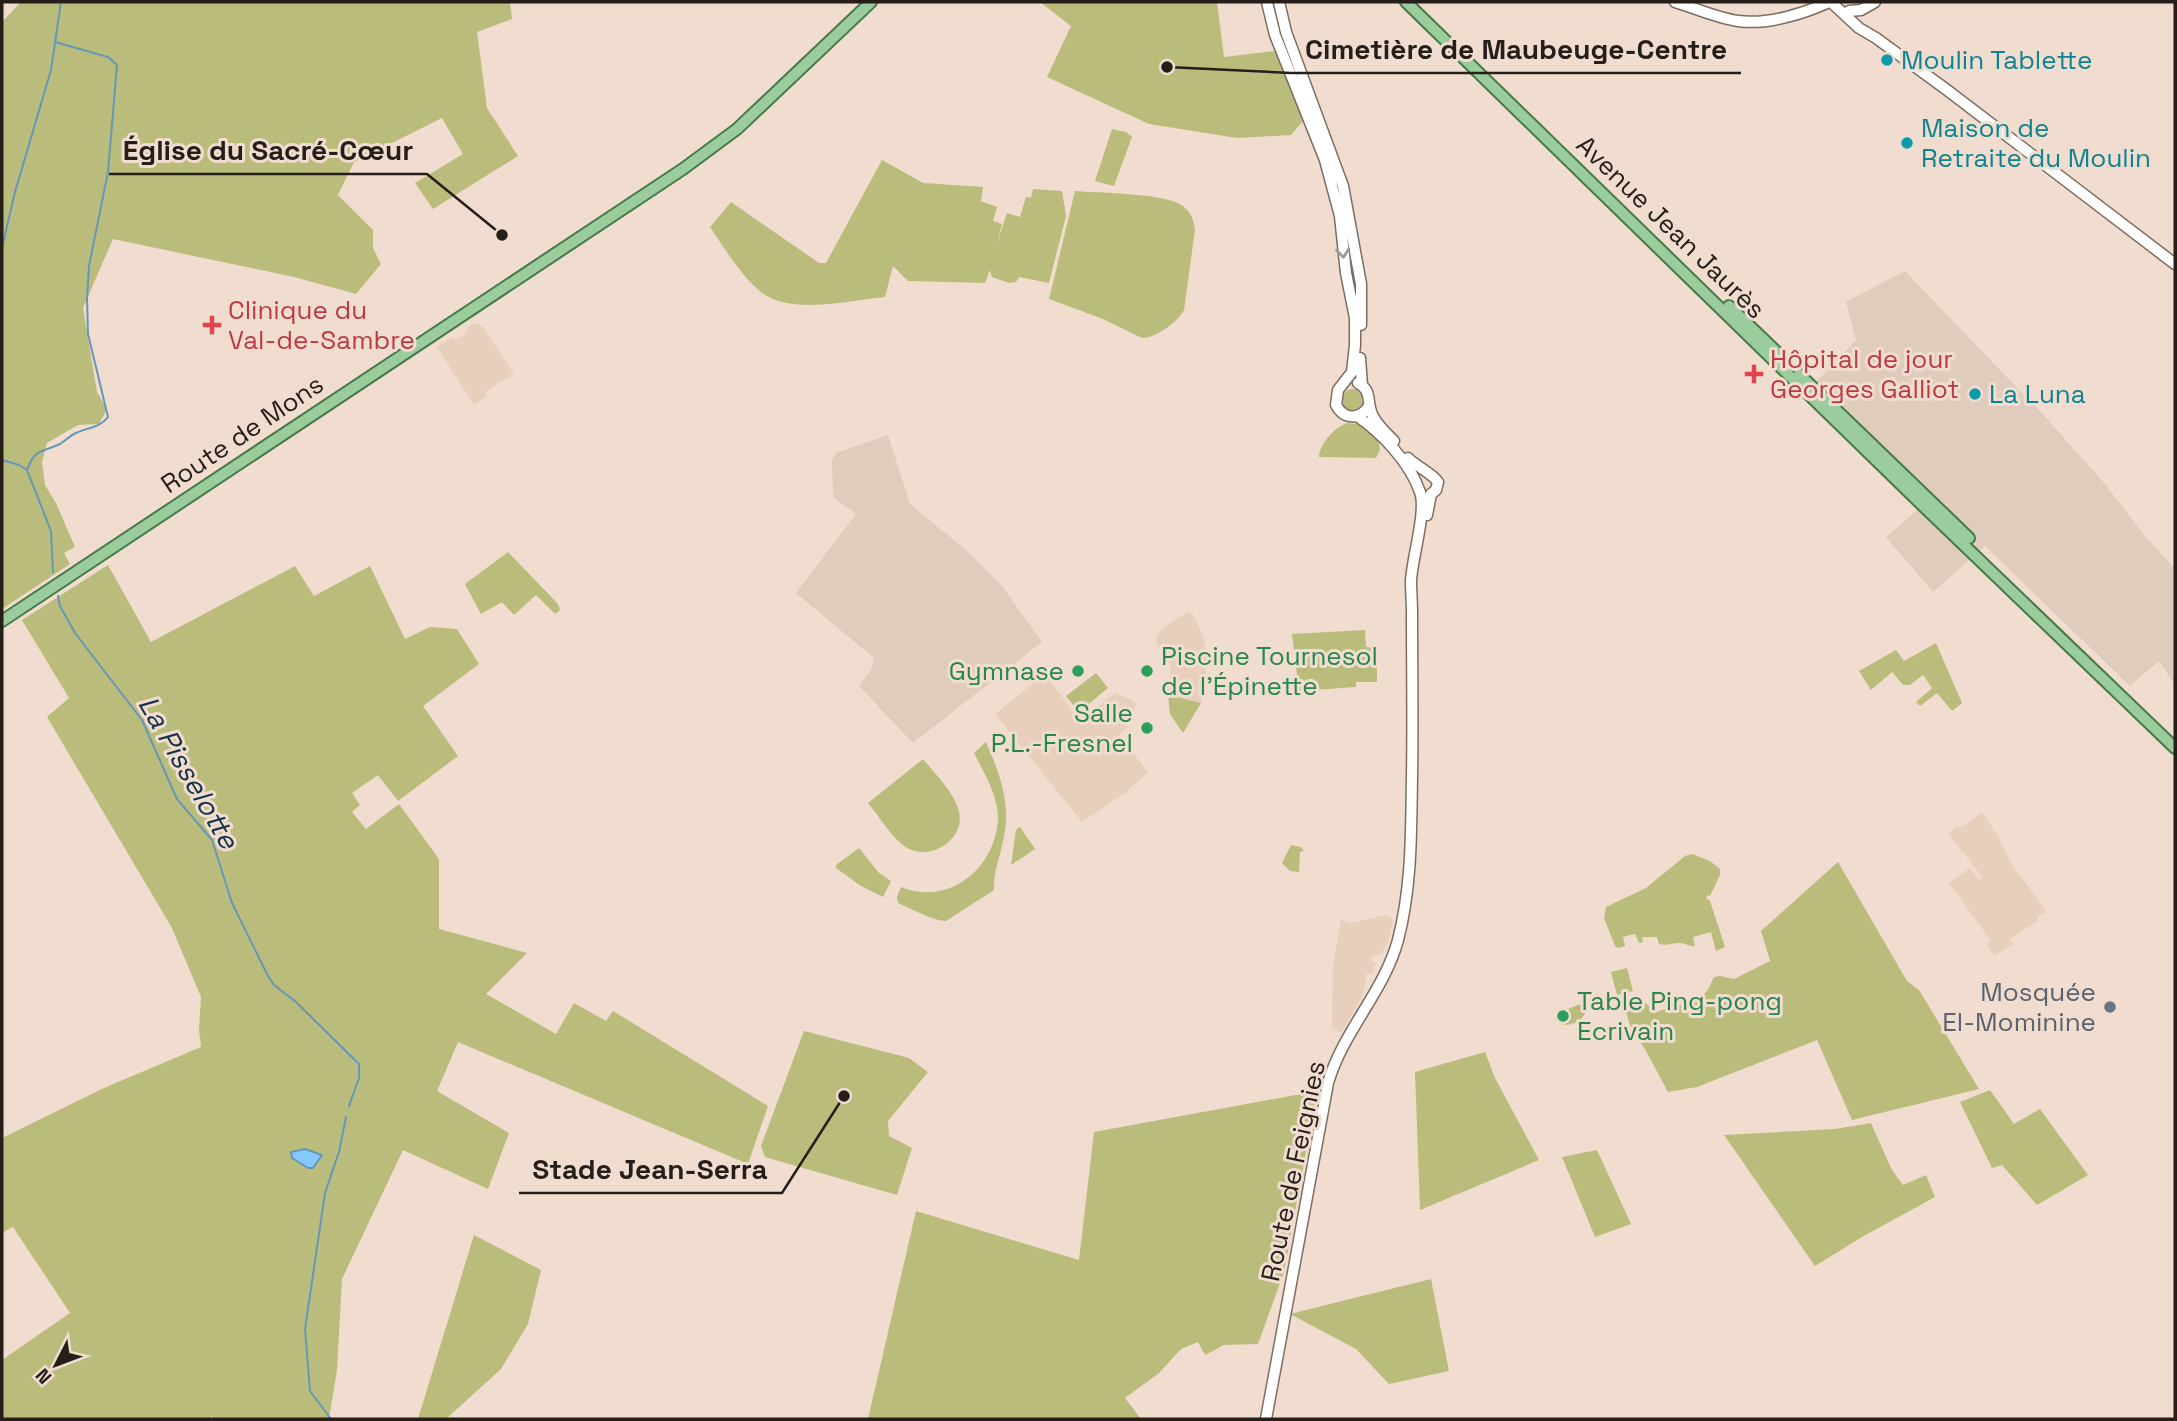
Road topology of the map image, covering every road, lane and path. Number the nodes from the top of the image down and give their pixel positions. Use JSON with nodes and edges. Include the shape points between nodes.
{"nodes":[{"id":1,"x":871,"y":2,"type":"edge"},
{"id":2,"x":1268,"y":2,"type":"edge"},
{"id":3,"x":1279,"y":2,"type":"edge"},
{"id":4,"x":1406,"y":2,"type":"edge"},
{"id":5,"x":1416,"y":2,"type":"edge"},
{"id":6,"x":1675,"y":2,"type":"edge"},
{"id":7,"x":1811,"y":2,"type":"edge"},
{"id":8,"x":1830,"y":2,"type":"edge"},
{"id":9,"x":1875,"y":2,"type":"edge"},
{"id":10,"x":1845,"y":6,"type":"edge"},
{"id":11,"x":1799,"y":12,"type":"junction"},
{"id":12,"x":1877,"y":37,"type":"junction"},
{"id":13,"x":2175,"y":264,"type":"edge"},
{"id":14,"x":1345,"y":384,"type":"junction"},
{"id":15,"x":1362,"y":385,"type":"junction"},
{"id":16,"x":1369,"y":406,"type":"junction"},
{"id":17,"x":1357,"y":416,"type":"junction"},
{"id":18,"x":1428,"y":474,"type":"junction"},
{"id":19,"x":1418,"y":481,"type":"junction"},
{"id":20,"x":1426,"y":493,"type":"junction"},
{"id":21,"x":2,"y":621,"type":"edge"},
{"id":22,"x":2175,"y":740,"type":"edge"},
{"id":23,"x":2175,"y":748,"type":"edge"},
{"id":24,"x":1266,"y":1419,"type":"edge"}],
"edges":[{"from":1,"to":21,"type":"main road","name":"Route de Mons","via":[[737,129],[686,167]]},
{"from":2,"to":14,"type":"street","one_way":true,"via":[[1275,35],[1325,160],[1339,216],[1355,318],[1354,363]]},
{"from":3,"to":15,"type":"street","via":[[1343,186],[1361,284]]},
{"from":4,"to":23,"type":"main road","name":"Avenue Jean Jaurès"},
{"from":5,"to":22,"type":"main road","name":"Avenue Jean Jaurès"},
{"from":6,"to":11,"type":"street","via":[[1740,22]]},
{"from":7,"to":11,"type":"street"},
{"from":8,"to":11,"type":"street"},
{"from":8,"to":12,"type":"street"},
{"from":9,"to":10,"type":"street","via":[[1861,10]]},
{"from":10,"to":12,"type":"street"},
{"from":12,"to":13,"type":"street"},
{"from":14,"to":15,"type":"street"},
{"from":14,"to":17,"type":"street","via":[[1338,390],[1336,405],[1343,414]]},
{"from":15,"to":16,"type":"street","via":[[1369,394]]},
{"from":16,"to":17,"type":"street"},
{"from":16,"to":18,"type":"street","via":[[1373,418]]},
{"from":17,"to":19,"type":"street","via":[[1387,442]]},
{"from":18,"to":19,"type":"street"},
{"from":18,"to":20,"type":"street","via":[[1438,485]]},
{"from":19,"to":20,"type":"street","via":[[1417,487]]},
{"from":20,"to":24,"type":"street","name":"Route de Feignies","via":[[1412,609],[1410,880],[1391,961],[1348,1036],[1328,1083]]}]}
